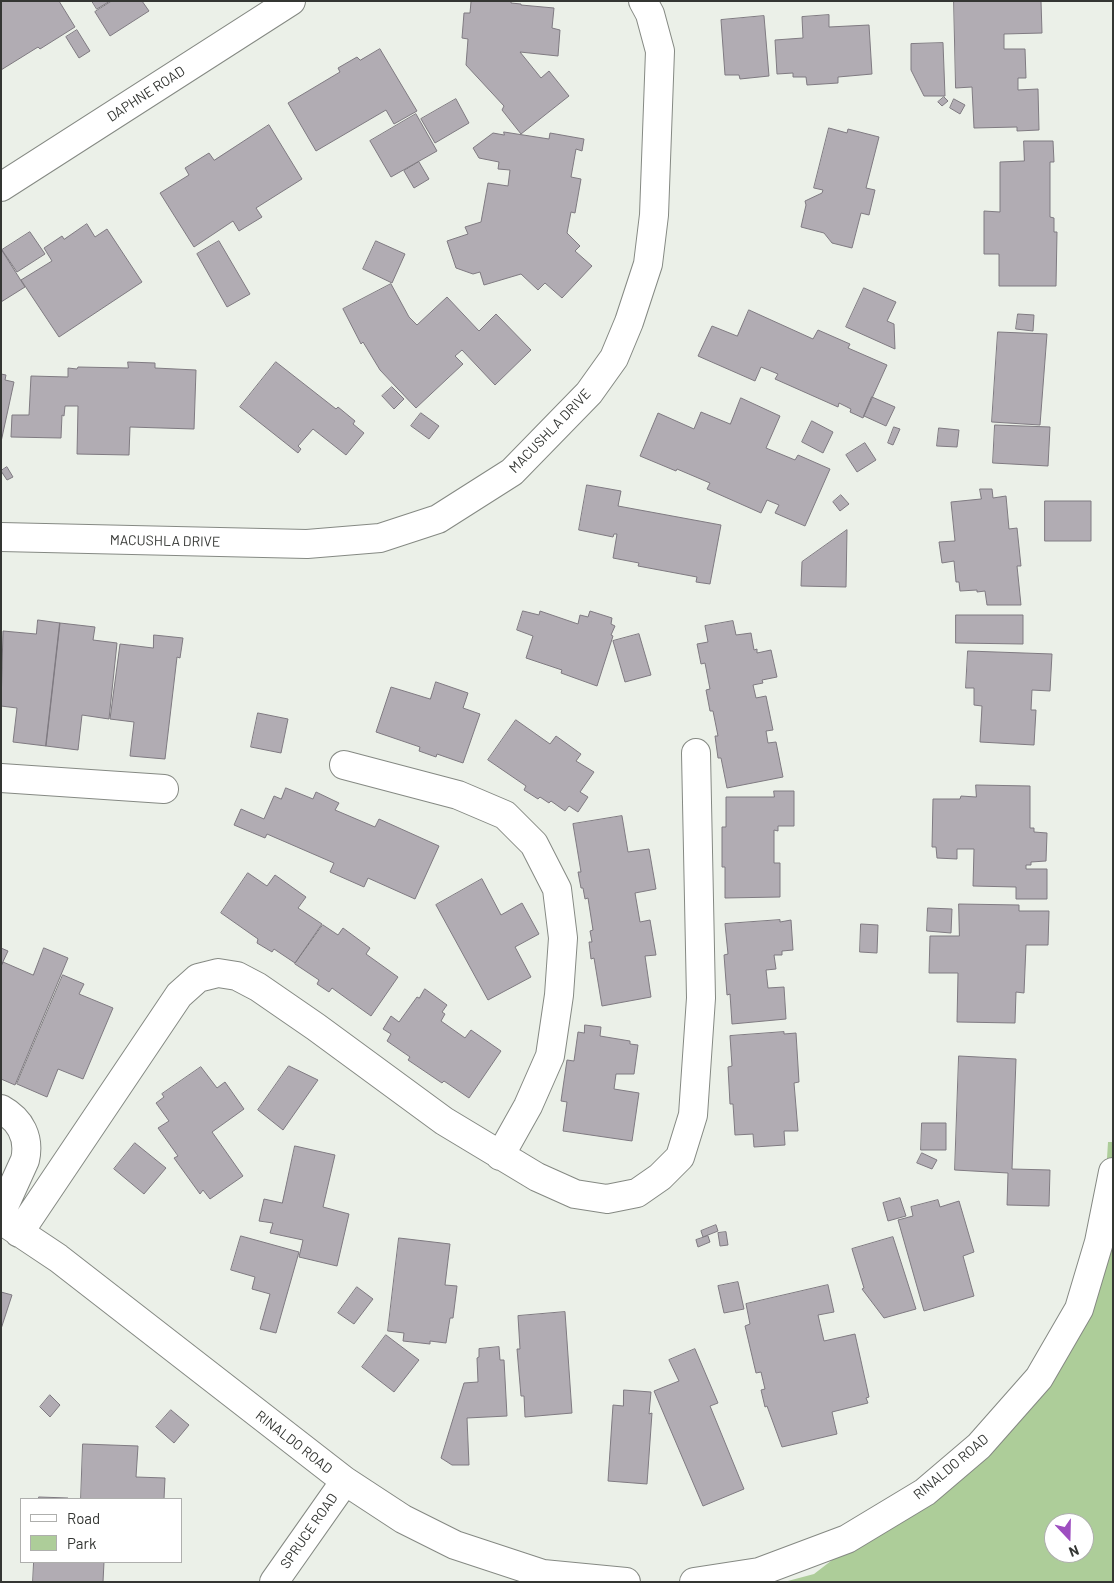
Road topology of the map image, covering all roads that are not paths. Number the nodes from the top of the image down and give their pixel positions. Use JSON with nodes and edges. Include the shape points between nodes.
{"nodes":[{"id":1,"x":291,"y":1,"type":"edge"},
{"id":2,"x":643,"y":1,"type":"edge"},
{"id":3,"x":1,"y":187,"type":"edge"},
{"id":4,"x":1,"y":537,"type":"edge"},
{"id":5,"x":696,"y":753,"type":"dead end"},
{"id":6,"x":344,"y":765,"type":"dead end"},
{"id":7,"x":1,"y":778,"type":"edge"},
{"id":8,"x":164,"y":789,"type":"dead end"},
{"id":9,"x":1,"y":1109,"type":"edge"},
{"id":10,"x":500,"y":1156,"type":"junction"},
{"id":11,"x":1113,"y":1172,"type":"edge"},
{"id":12,"x":7,"y":1222,"type":"edge"},
{"id":13,"x":345,"y":1481,"type":"junction"},
{"id":14,"x":274,"y":1582,"type":"edge"},
{"id":15,"x":626,"y":1582,"type":"edge"},
{"id":16,"x":694,"y":1582,"type":"edge"}],
"edges":[{"from":1,"to":3,"type":"street","name":"DAPHNE ROAD"},
{"from":2,"to":4,"type":"street","name":"MACUSHLA DRIVE","via":[[660,51],[654,215],[648,264],[614,358],[589,393],[512,472],[438,519],[380,538],[307,544]]},
{"from":5,"to":10,"type":"street","via":[[701,998],[693,1115],[680,1157],[637,1193],[607,1199],[575,1194]]},
{"from":6,"to":10,"type":"street","via":[[458,795],[505,816],[534,844],[557,889],[563,938],[550,1056],[528,1106]]},
{"from":7,"to":8,"type":"street"},
{"from":9,"to":12,"type":"street","via":[[14,1117],[23,1131],[27,1152]]},
{"from":10,"to":12,"type":"street","via":[[444,1121],[258,988],[237,976],[218,973],[198,978],[179,995]]},
{"from":11,"to":16,"type":"street","name":"RINALDO ROAD","via":[[1099,1242],[1079,1309],[1039,1378],[979,1446],[925,1492],[847,1539],[759,1572]]},
{"from":12,"to":13,"type":"street","name":"RINALDO ROAD"},
{"from":13,"to":14,"type":"street","name":"SPRUCE ROAD"},
{"from":13,"to":15,"type":"street","name":"RINALDO ROAD","via":[[404,1519],[455,1545],[543,1574]]}]}
